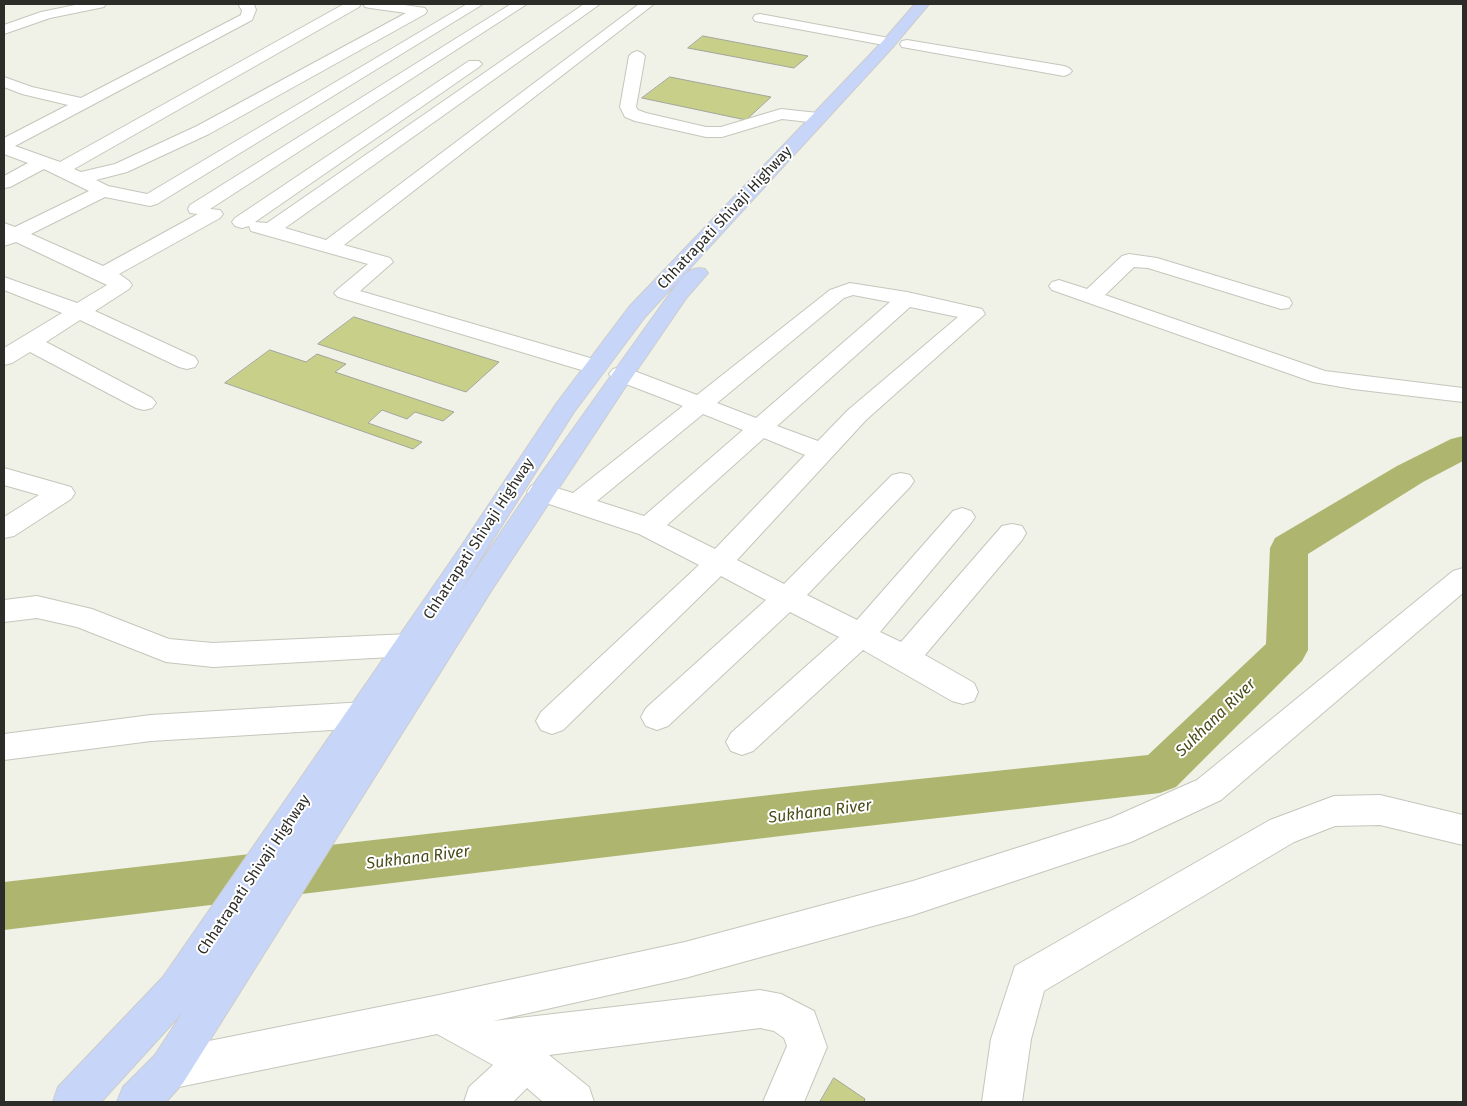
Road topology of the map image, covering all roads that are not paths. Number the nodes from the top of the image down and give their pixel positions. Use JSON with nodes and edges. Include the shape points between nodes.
{"nodes":[{"id":1,"x":99,"y":4,"type":"edge"},
{"id":2,"x":247,"y":4,"type":"edge"},
{"id":3,"x":354,"y":4,"type":"edge"},
{"id":4,"x":370,"y":4,"type":"edge"},
{"id":5,"x":476,"y":4,"type":"edge"},
{"id":6,"x":520,"y":4,"type":"edge"},
{"id":7,"x":593,"y":4,"type":"edge"},
{"id":8,"x":647,"y":4,"type":"edge"},
{"id":9,"x":922,"y":4,"type":"edge"},
{"id":10,"x":940,"y":4,"type":"edge"},
{"id":11,"x":389,"y":5,"type":"edge"},
{"id":12,"x":760,"y":18,"type":"dead end"},
{"id":13,"x":4,"y":30,"type":"edge"},
{"id":14,"x":898,"y":43,"type":"junction"},
{"id":15,"x":487,"y":56,"type":"dead end"},
{"id":16,"x":638,"y":56,"type":"dead end"},
{"id":17,"x":1064,"y":71,"type":"dead end"},
{"id":18,"x":4,"y":82,"type":"edge"},
{"id":19,"x":83,"y":103,"type":"junction"},
{"id":20,"x":818,"y":118,"type":"junction"},
{"id":21,"x":6,"y":150,"type":"edge"},
{"id":22,"x":43,"y":162,"type":"junction"},
{"id":23,"x":61,"y":169,"type":"junction"},
{"id":24,"x":77,"y":179,"type":"junction"},
{"id":25,"x":4,"y":183,"type":"edge"},
{"id":26,"x":103,"y":191,"type":"junction"},
{"id":27,"x":150,"y":200,"type":"junction"},
{"id":28,"x":205,"y":212,"type":"junction"},
{"id":29,"x":242,"y":222,"type":"junction"},
{"id":30,"x":270,"y":230,"type":"junction"},
{"id":31,"x":8,"y":234,"type":"edge"},
{"id":32,"x":329,"y":247,"type":"junction"},
{"id":33,"x":104,"y":274,"type":"junction"},
{"id":34,"x":4,"y":283,"type":"edge"},
{"id":35,"x":1058,"y":286,"type":"dead end"},
{"id":36,"x":1090,"y":297,"type":"junction"},
{"id":37,"x":907,"y":298,"type":"junction"},
{"id":38,"x":1281,"y":303,"type":"dead end"},
{"id":39,"x":78,"y":311,"type":"junction"},
{"id":40,"x":29,"y":342,"type":"junction"},
{"id":41,"x":4,"y":358,"type":"edge"},
{"id":42,"x":187,"y":362,"type":"dead end"},
{"id":43,"x":596,"y":367,"type":"junction"},
{"id":44,"x":621,"y":374,"type":"junction"},
{"id":45,"x":1463,"y":395,"type":"edge"},
{"id":46,"x":144,"y":402,"type":"dead end"},
{"id":47,"x":698,"y":404,"type":"junction"},
{"id":48,"x":760,"y":428,"type":"junction"},
{"id":49,"x":822,"y":452,"type":"junction"},
{"id":50,"x":4,"y":476,"type":"edge"},
{"id":51,"x":901,"y":481,"type":"dead end"},
{"id":52,"x":540,"y":492,"type":"junction"},
{"id":53,"x":577,"y":504,"type":"junction"},
{"id":54,"x":962,"y":516,"type":"dead end"},
{"id":55,"x":648,"y":527,"type":"junction"},
{"id":56,"x":4,"y":529,"type":"edge"},
{"id":57,"x":1012,"y":534,"type":"dead end"},
{"id":58,"x":718,"y":563,"type":"junction"},
{"id":59,"x":1463,"y":578,"type":"edge"},
{"id":60,"x":787,"y":598,"type":"junction"},
{"id":61,"x":4,"y":611,"type":"edge"},
{"id":62,"x":860,"y":635,"type":"junction"},
{"id":63,"x":409,"y":645,"type":"junction"},
{"id":64,"x":905,"y":658,"type":"junction"},
{"id":65,"x":963,"y":692,"type":"dead end"},
{"id":66,"x":657,"y":717,"type":"dead end"},
{"id":67,"x":552,"y":721,"type":"dead end"},
{"id":68,"x":370,"y":727,"type":"junction"},
{"id":69,"x":742,"y":742,"type":"dead end"},
{"id":70,"x":4,"y":748,"type":"edge"},
{"id":71,"x":1463,"y":830,"type":"edge"},
{"id":72,"x":439,"y":1014,"type":"junction"},
{"id":73,"x":491,"y":1042,"type":"junction"},
{"id":74,"x":526,"y":1061,"type":"junction"},
{"id":75,"x":169,"y":1068,"type":"junction"},
{"id":76,"x":73,"y":1102,"type":"edge"},
{"id":77,"x":138,"y":1102,"type":"edge"},
{"id":78,"x":484,"y":1102,"type":"edge"},
{"id":79,"x":574,"y":1102,"type":"edge"},
{"id":80,"x":783,"y":1102,"type":"edge"},
{"id":81,"x":1002,"y":1102,"type":"edge"}],
"edges":[{"from":1,"to":13,"type":"street","via":[[46,15]]},
{"from":2,"to":19,"type":"street","via":[[247,17]]},
{"from":3,"to":23,"type":"street"},
{"from":4,"to":11,"type":"street"},
{"from":5,"to":27,"type":"street"},
{"from":6,"to":28,"type":"street"},
{"from":7,"to":30,"type":"street"},
{"from":8,"to":32,"type":"street"},
{"from":9,"to":14,"type":"main road","name":"Chhatrapati Shivaji Highway"},
{"from":10,"to":14,"type":"main road","name":"Chhatrapati Shivaji Highway"},
{"from":11,"to":24,"type":"street","via":[[420,11],[146,158]]},
{"from":12,"to":14,"type":"street"},
{"from":14,"to":17,"type":"street"},
{"from":14,"to":20,"type":"main road","name":"Chhatrapati Shivaji Highway"},
{"from":14,"to":44,"type":"main road","name":"Chhatrapati Shivaji Highway","via":[[680,293]]},
{"from":15,"to":29,"type":"street"},
{"from":16,"to":20,"type":"street","via":[[628,107],[631,113],[706,132],[722,132],[782,114]]},
{"from":18,"to":19,"type":"street","via":[[28,91]]},
{"from":19,"to":21,"type":"street"},
{"from":20,"to":43,"type":"main road","name":"Chhatrapati Shivaji Highway","via":[[637,312]]},
{"from":21,"to":22,"type":"street"},
{"from":22,"to":23,"type":"street"},
{"from":22,"to":25,"type":"street"},
{"from":23,"to":24,"type":"street"},
{"from":24,"to":26,"type":"street"},
{"from":26,"to":27,"type":"street"},
{"from":26,"to":31,"type":"street"},
{"from":27,"to":28,"type":"street"},
{"from":28,"to":29,"type":"street"},
{"from":28,"to":33,"type":"street"},
{"from":29,"to":30,"type":"street"},
{"from":30,"to":32,"type":"street"},
{"from":31,"to":33,"type":"street"},
{"from":32,"to":43,"type":"street","via":[[383,262],[345,293]]},
{"from":33,"to":39,"type":"street","via":[[122,285]]},
{"from":34,"to":39,"type":"street"},
{"from":35,"to":36,"type":"street"},
{"from":36,"to":38,"type":"street","via":[[1129,260],[1150,262]]},
{"from":36,"to":45,"type":"street","via":[[1321,377]]},
{"from":37,"to":47,"type":"street","via":[[858,289],[837,294]]},
{"from":37,"to":48,"type":"street"},
{"from":37,"to":49,"type":"street","via":[[974,314],[856,415]]},
{"from":39,"to":40,"type":"street"},
{"from":39,"to":42,"type":"street"},
{"from":40,"to":41,"type":"street"},
{"from":40,"to":46,"type":"street"},
{"from":43,"to":63,"type":"main road","name":"Chhatrapati Shivaji Highway","via":[[564,409]]},
{"from":44,"to":47,"type":"street"},
{"from":44,"to":52,"type":"main road","name":"Chhatrapati Shivaji Highway"},
{"from":47,"to":48,"type":"street"},
{"from":47,"to":53,"type":"street"},
{"from":48,"to":49,"type":"street"},
{"from":48,"to":55,"type":"street"},
{"from":49,"to":58,"type":"street"},
{"from":50,"to":56,"type":"street","via":[[62,493]]},
{"from":51,"to":60,"type":"street"},
{"from":52,"to":53,"type":"street"},
{"from":52,"to":68,"type":"main road","name":"Chhatrapati Shivaji Highway"},
{"from":53,"to":55,"type":"street"},
{"from":54,"to":62,"type":"street"},
{"from":55,"to":58,"type":"street"},
{"from":57,"to":64,"type":"street"},
{"from":58,"to":60,"type":"street"},
{"from":58,"to":67,"type":"street"},
{"from":59,"to":72,"type":"street","via":[[1209,790],[1119,831],[913,898],[685,960]]},
{"from":60,"to":62,"type":"street"},
{"from":60,"to":66,"type":"street"},
{"from":61,"to":63,"type":"street","via":[[37,607],[82,617],[166,650],[204,654]]},
{"from":62,"to":64,"type":"street"},
{"from":62,"to":69,"type":"street"},
{"from":63,"to":68,"type":"main road","name":"Chhatrapati Shivaji Highway"},
{"from":64,"to":65,"type":"street"},
{"from":68,"to":70,"type":"street","via":[[151,728]]},
{"from":68,"to":75,"type":"main road","name":"Chhatrapati Shivaji Highway","via":[[222,986]]},
{"from":68,"to":76,"type":"main road","name":"Chhatrapati Shivaji Highway","via":[[176,990]]},
{"from":71,"to":81,"type":"street","via":[[1380,810],[1334,811],[1282,831],[1028,980],[1011,1039]]},
{"from":72,"to":73,"type":"street"},
{"from":72,"to":75,"type":"street"},
{"from":73,"to":74,"type":"street"},
{"from":73,"to":80,"type":"street","via":[[760,1009],[781,1013],[800,1025],[807,1047]]},
{"from":74,"to":78,"type":"street"},
{"from":74,"to":79,"type":"street"},
{"from":75,"to":77,"type":"main road","name":"Chhatrapati Shivaji Highway"}]}
